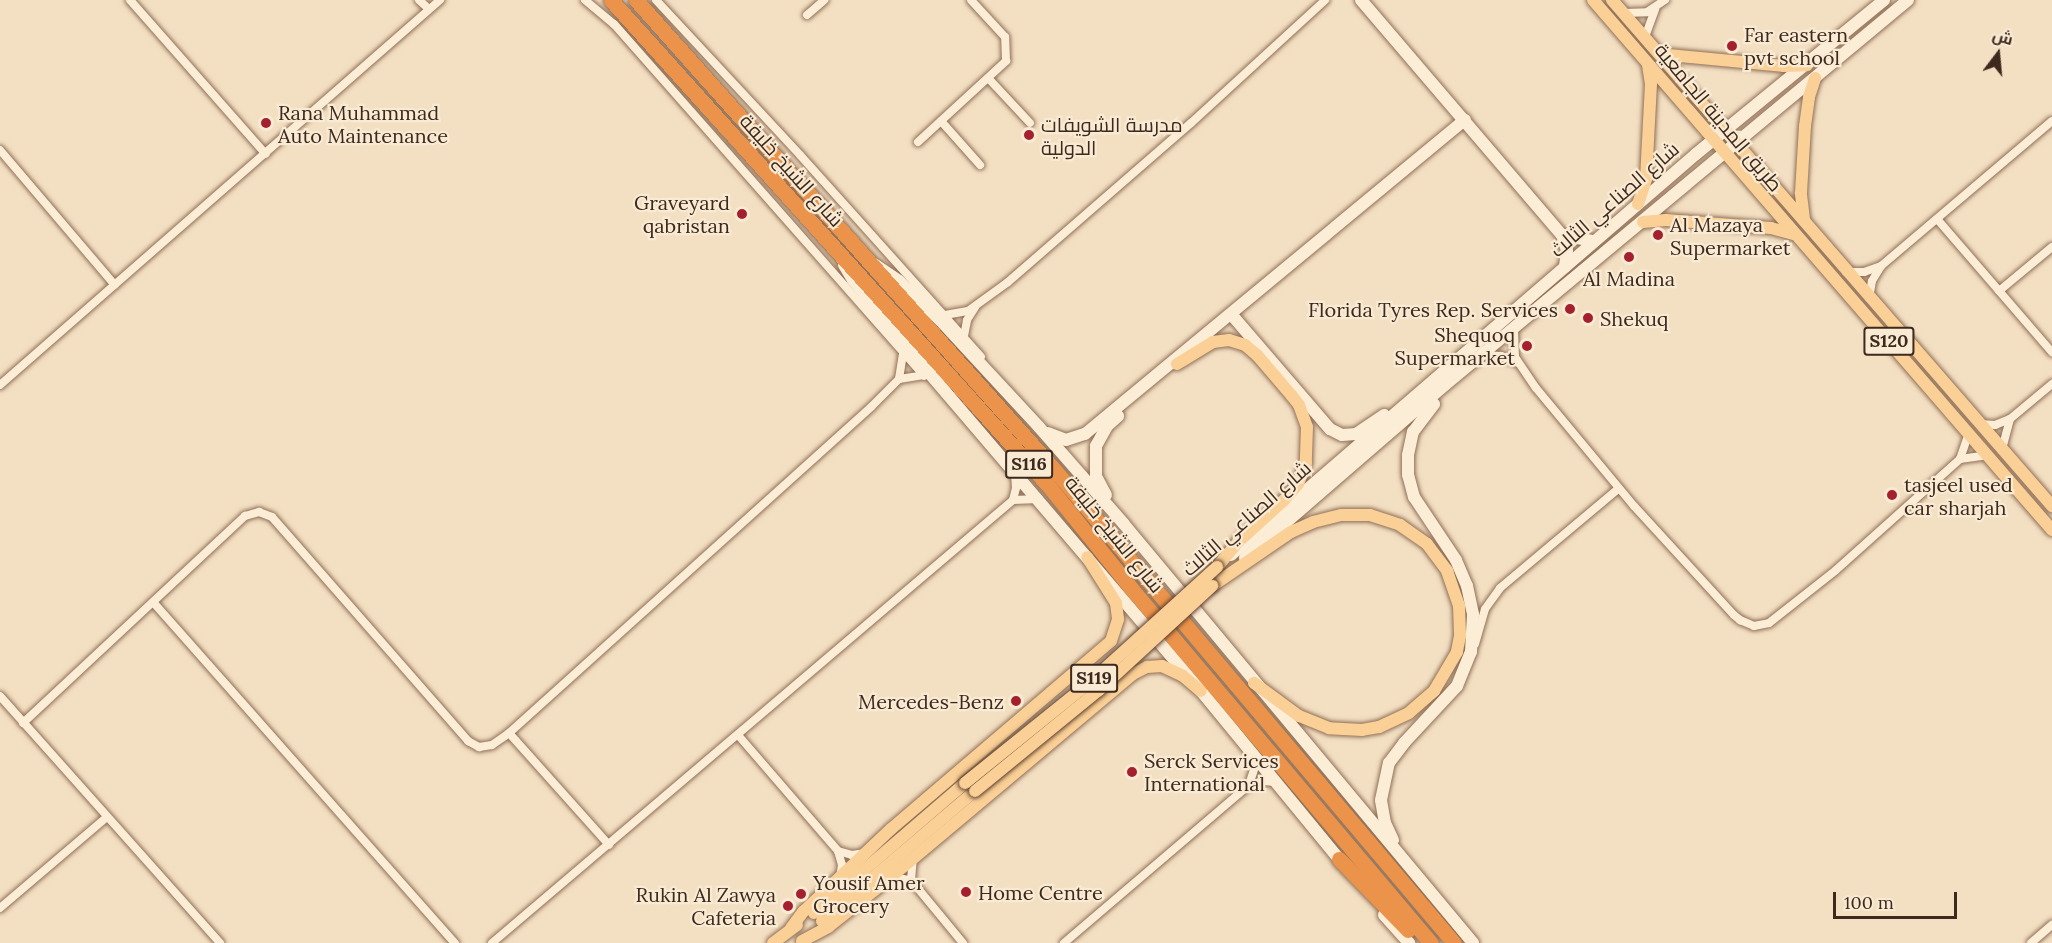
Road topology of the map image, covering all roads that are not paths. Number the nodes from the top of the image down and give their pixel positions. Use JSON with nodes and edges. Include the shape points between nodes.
{"nodes":[{"id":1,"x":130,"y":0,"type":"edge"},
{"id":2,"x":420,"y":0,"type":"edge"},
{"id":3,"x":440,"y":0,"type":"edge"},
{"id":4,"x":585,"y":0,"type":"edge"},
{"id":5,"x":611,"y":0,"type":"edge"},
{"id":6,"x":824,"y":0,"type":"edge"},
{"id":7,"x":971,"y":0,"type":"edge"},
{"id":8,"x":1325,"y":0,"type":"edge"},
{"id":9,"x":1361,"y":0,"type":"edge"},
{"id":10,"x":1593,"y":0,"type":"edge"},
{"id":11,"x":1612,"y":0,"type":"edge"},
{"id":12,"x":1665,"y":0,"type":"edge"},
{"id":13,"x":1884,"y":0,"type":"edge"},
{"id":14,"x":1908,"y":0,"type":"edge"},
{"id":15,"x":645,"y":2,"type":"edge"},
{"id":16,"x":429,"y":9,"type":"junction"},
{"id":17,"x":1655,"y":9,"type":"junction"},
{"id":18,"x":1624,"y":13,"type":"junction"},
{"id":19,"x":807,"y":15,"type":"dead end"},
{"id":20,"x":1645,"y":37,"type":"junction"},
{"id":21,"x":1659,"y":54,"type":"junction"},
{"id":22,"x":1647,"y":61,"type":"junction"},
{"id":23,"x":1807,"y":64,"type":"junction"},
{"id":24,"x":1815,"y":78,"type":"junction"},
{"id":25,"x":989,"y":79,"type":"junction"},
{"id":26,"x":1465,"y":120,"type":"junction"},
{"id":27,"x":1717,"y":120,"type":"junction"},
{"id":28,"x":941,"y":121,"type":"junction"},
{"id":29,"x":2052,"y":121,"type":"edge"},
{"id":30,"x":1737,"y":122,"type":"junction"},
{"id":31,"x":1030,"y":123,"type":"dead end"},
{"id":32,"x":1704,"y":128,"type":"junction"},
{"id":33,"x":1726,"y":130,"type":"junction"},
{"id":34,"x":716,"y":139,"type":"junction"},
{"id":35,"x":1742,"y":139,"type":"junction"},
{"id":36,"x":1714,"y":140,"type":"junction"},
{"id":37,"x":737,"y":141,"type":"junction"},
{"id":38,"x":918,"y":142,"type":"dead end"},
{"id":39,"x":1703,"y":149,"type":"junction"},
{"id":40,"x":0,"y":150,"type":"edge"},
{"id":41,"x":266,"y":154,"type":"junction"},
{"id":42,"x":1724,"y":154,"type":"junction"},
{"id":43,"x":1748,"y":156,"type":"junction"},
{"id":44,"x":1713,"y":163,"type":"junction"},
{"id":45,"x":980,"y":165,"type":"dead end"},
{"id":46,"x":1736,"y":167,"type":"junction"},
{"id":47,"x":1638,"y":204,"type":"junction"},
{"id":48,"x":1937,"y":219,"type":"junction"},
{"id":49,"x":1643,"y":222,"type":"junction"},
{"id":50,"x":1805,"y":223,"type":"junction"},
{"id":51,"x":1794,"y":234,"type":"junction"},
{"id":52,"x":1562,"y":235,"type":"junction"},
{"id":53,"x":1594,"y":242,"type":"junction"},
{"id":54,"x":2052,"y":247,"type":"edge"},
{"id":55,"x":838,"y":253,"type":"junction"},
{"id":56,"x":869,"y":262,"type":"junction"},
{"id":57,"x":1881,"y":266,"type":"junction"},
{"id":58,"x":1565,"y":267,"type":"junction"},
{"id":59,"x":1845,"y":272,"type":"junction"},
{"id":60,"x":115,"y":285,"type":"junction"},
{"id":61,"x":1999,"y":291,"type":"junction"},
{"id":62,"x":1869,"y":299,"type":"junction"},
{"id":63,"x":1246,"y":301,"type":"junction"},
{"id":64,"x":975,"y":307,"type":"junction"},
{"id":65,"x":945,"y":315,"type":"junction"},
{"id":66,"x":1227,"y":317,"type":"junction"},
{"id":67,"x":1514,"y":330,"type":"junction"},
{"id":68,"x":1249,"y":333,"type":"junction"},
{"id":69,"x":964,"y":336,"type":"junction"},
{"id":70,"x":2052,"y":352,"type":"edge"},
{"id":71,"x":903,"y":353,"type":"junction"},
{"id":72,"x":1483,"y":356,"type":"junction"},
{"id":73,"x":1518,"y":363,"type":"junction"},
{"id":74,"x":1177,"y":364,"type":"junction"},
{"id":75,"x":924,"y":375,"type":"junction"},
{"id":76,"x":899,"y":379,"type":"junction"},
{"id":77,"x":995,"y":380,"type":"junction"},
{"id":78,"x":1925,"y":382,"type":"junction"},
{"id":79,"x":2052,"y":384,"type":"edge"},
{"id":80,"x":0,"y":385,"type":"edge"},
{"id":81,"x":1445,"y":385,"type":"junction"},
{"id":82,"x":948,"y":395,"type":"junction"},
{"id":83,"x":1407,"y":405,"type":"junction"},
{"id":84,"x":2010,"y":419,"type":"junction"},
{"id":85,"x":1975,"y":420,"type":"junction"},
{"id":86,"x":1039,"y":427,"type":"junction"},
{"id":87,"x":1968,"y":434,"type":"junction"},
{"id":88,"x":2002,"y":450,"type":"junction"},
{"id":89,"x":1987,"y":455,"type":"junction"},
{"id":90,"x":1960,"y":459,"type":"junction"},
{"id":91,"x":1014,"y":471,"type":"junction"},
{"id":92,"x":1619,"y":488,"type":"junction"},
{"id":93,"x":1039,"y":499,"type":"junction"},
{"id":94,"x":1013,"y":500,"type":"junction"},
{"id":95,"x":2049,"y":500,"type":"edge"},
{"id":96,"x":1123,"y":523,"type":"junction"},
{"id":97,"x":1278,"y":524,"type":"junction"},
{"id":98,"x":2052,"y":530,"type":"edge"},
{"id":99,"x":1087,"y":557,"type":"junction"},
{"id":100,"x":153,"y":602,"type":"junction"},
{"id":101,"x":1471,"y":652,"type":"junction"},
{"id":102,"x":1254,"y":682,"type":"junction"},
{"id":103,"x":1201,"y":691,"type":"junction"},
{"id":104,"x":0,"y":696,"type":"edge"},
{"id":105,"x":23,"y":723,"type":"junction"},
{"id":106,"x":509,"y":733,"type":"junction"},
{"id":107,"x":738,"y":735,"type":"junction"},
{"id":108,"x":1257,"y":760,"type":"junction"},
{"id":109,"x":1276,"y":782,"type":"junction"},
{"id":110,"x":1249,"y":785,"type":"junction"},
{"id":111,"x":970,"y":787,"type":"junction"},
{"id":112,"x":107,"y":817,"type":"junction"},
{"id":113,"x":609,"y":845,"type":"junction"},
{"id":114,"x":838,"y":851,"type":"junction"},
{"id":115,"x":866,"y":853,"type":"junction"},
{"id":116,"x":913,"y":858,"type":"junction"},
{"id":117,"x":1339,"y":859,"type":"junction"},
{"id":118,"x":891,"y":877,"type":"junction"},
{"id":119,"x":840,"y":878,"type":"junction"},
{"id":120,"x":911,"y":880,"type":"junction"},
{"id":121,"x":1420,"y":881,"type":"junction"},
{"id":122,"x":0,"y":908,"type":"edge"},
{"id":123,"x":2052,"y":925,"type":"edge"},
{"id":124,"x":791,"y":928,"type":"junction"},
{"id":125,"x":801,"y":942,"type":"edge"},
{"id":126,"x":220,"y":943,"type":"edge"},
{"id":127,"x":455,"y":943,"type":"edge"},
{"id":128,"x":492,"y":943,"type":"edge"},
{"id":129,"x":773,"y":943,"type":"edge"},
{"id":130,"x":963,"y":943,"type":"edge"},
{"id":131,"x":1064,"y":943,"type":"edge"},
{"id":132,"x":1409,"y":943,"type":"edge"},
{"id":133,"x":1420,"y":943,"type":"edge"},
{"id":134,"x":1431,"y":943,"type":"edge"},
{"id":135,"x":1454,"y":943,"type":"edge"},
{"id":136,"x":1473,"y":943,"type":"edge"},
{"id":137,"x":2031,"y":943,"type":"edge"}],
"edges":[{"from":1,"to":41,"type":"street"},
{"from":2,"to":16,"type":"street"},
{"from":3,"to":16,"type":"street"},
{"from":4,"to":34,"type":"street","via":[[614,24]]},
{"from":5,"to":37,"type":"highway","name":"شارع الشيخ خليفة","number":"S116"},
{"from":6,"to":19,"type":"street"},
{"from":7,"to":25,"type":"street","via":[[1006,41],[1004,64]]},
{"from":8,"to":64,"type":"street","via":[[1047,249]]},
{"from":9,"to":26,"type":"main road"},
{"from":10,"to":22,"type":"main road","name":"طريق المدينة الجامعية","number":"S120"},
{"from":11,"to":18,"type":"main road","name":"طريق المدينة الجامعية","number":"S120"},
{"from":12,"to":17,"type":"street"},
{"from":13,"to":23,"type":"main road","name":"شارع الصناعي الثالث"},
{"from":14,"to":24,"type":"main road","name":"شارع الصناعي الثالث"},
{"from":15,"to":56,"type":"highway","name":"شارع الشيخ خليفة","number":"S116"},
{"from":15,"to":65,"type":"street"},
{"from":16,"to":41,"type":"street"},
{"from":17,"to":18,"type":"street","via":[[1640,14]]},
{"from":17,"to":20,"type":"street"},
{"from":18,"to":20,"type":"main road","name":"طريق المدينة الجامعية","number":"S120"},
{"from":20,"to":21,"type":"main road","name":"طريق المدينة الجامعية","number":"S120"},
{"from":21,"to":23,"type":"main road","via":[[1784,66]]},
{"from":21,"to":27,"type":"main road","name":"طريق المدينة الجامعية","number":"S120"},
{"from":22,"to":32,"type":"main road","name":"طريق المدينة الجامعية","number":"S120"},
{"from":22,"to":47,"type":"main road","via":[[1652,80],[1645,186]]},
{"from":23,"to":30,"type":"main road","name":"شارع الصناعي الثالث"},
{"from":24,"to":35,"type":"main road","name":"شارع الصناعي الثالث"},
{"from":24,"to":50,"type":"main road","via":[[1805,126],[1801,194]]},
{"from":25,"to":28,"type":"street"},
{"from":25,"to":31,"type":"street"},
{"from":26,"to":52,"type":"main road"},
{"from":26,"to":63,"type":"main road"},
{"from":27,"to":32,"type":"main road"},
{"from":27,"to":33,"type":"main road","name":"طريق المدينة الجامعية","number":"S120"},
{"from":28,"to":38,"type":"street"},
{"from":28,"to":45,"type":"street"},
{"from":29,"to":48,"type":"street"},
{"from":30,"to":33,"type":"main road","name":"شارع الصناعي الثالث"},
{"from":30,"to":35,"type":"main road"},
{"from":32,"to":36,"type":"main road","name":"طريق المدينة الجامعية","number":"S120"},
{"from":33,"to":35,"type":"main road","name":"طريق المدينة الجامعية","number":"S120"},
{"from":33,"to":36,"type":"main road","name":"شارع الصناعي الثالث"},
{"from":34,"to":37,"type":"highway"},
{"from":34,"to":71,"type":"street"},
{"from":35,"to":42,"type":"main road","name":"شارع الصناعي الثالث"},
{"from":35,"to":43,"type":"main road","name":"طريق المدينة الجامعية","number":"S120"},
{"from":36,"to":39,"type":"main road","name":"شارع الصناعي الثالث"},
{"from":36,"to":42,"type":"main road","name":"طريق المدينة الجامعية","number":"S120"},
{"from":37,"to":55,"type":"highway","name":"شارع الشيخ خليفة","number":"S116"},
{"from":39,"to":44,"type":"main road","via":[[1711,154]]},
{"from":39,"to":47,"type":"main road","name":"شارع الصناعي الثالث"},
{"from":40,"to":60,"type":"street"},
{"from":41,"to":60,"type":"street"},
{"from":42,"to":44,"type":"main road","name":"شارع الصناعي الثالث"},
{"from":42,"to":46,"type":"main road","name":"طريق المدينة الجامعية","number":"S120"},
{"from":43,"to":46,"type":"main road","via":[[1740,158]]},
{"from":43,"to":50,"type":"main road","name":"طريق المدينة الجامعية","number":"S120"},
{"from":44,"to":49,"type":"main road","name":"شارع الصناعي الثالث"},
{"from":46,"to":51,"type":"main road","name":"طريق المدينة الجامعية","number":"S120"},
{"from":47,"to":53,"type":"main road","name":"شارع الصناعي الثالث"},
{"from":48,"to":57,"type":"street"},
{"from":48,"to":61,"type":"street"},
{"from":49,"to":51,"type":"main road","via":[[1666,219],[1779,229]]},
{"from":49,"to":67,"type":"main road","name":"شارع الصناعي الثالث"},
{"from":50,"to":59,"type":"main road","name":"طريق المدينة الجامعية","number":"S120"},
{"from":51,"to":78,"type":"main road","name":"طريق المدينة الجامعية","number":"S120"},
{"from":52,"to":53,"type":"main road"},
{"from":52,"to":58,"type":"main road","via":[[1567,250]]},
{"from":53,"to":58,"type":"main road","name":"شارع الصناعي الثالث"},
{"from":54,"to":61,"type":"street"},
{"from":55,"to":82,"type":"main road","via":[[853,280]]},
{"from":55,"to":134,"type":"highway","name":"شارع الشيخ خليفة","number":"S116","via":[[1047,484]]},
{"from":56,"to":77,"type":"main road","via":[[905,286]]},
{"from":56,"to":135,"type":"highway","name":"شارع الشيخ خليفة","number":"S116","via":[[1121,548]]},
{"from":57,"to":59,"type":"street","via":[[1864,272]]},
{"from":57,"to":62,"type":"street","via":[[1872,281]]},
{"from":58,"to":83,"type":"main road","name":"شارع الصناعي الثالث"},
{"from":59,"to":62,"type":"main road","name":"طريق المدينة الجامعية","number":"S120"},
{"from":60,"to":80,"type":"street"},
{"from":61,"to":70,"type":"street"},
{"from":62,"to":85,"type":"main road","name":"طريق المدينة الجامعية","number":"S120"},
{"from":63,"to":66,"type":"main road"},
{"from":63,"to":68,"type":"main road"},
{"from":64,"to":65,"type":"street"},
{"from":64,"to":69,"type":"street"},
{"from":65,"to":69,"type":"street"},
{"from":66,"to":68,"type":"main road"},
{"from":66,"to":74,"type":"main road"},
{"from":66,"to":86,"type":"main road","via":[[1080,436],[1060,439]]},
{"from":67,"to":72,"type":"main road","name":"شارع الصناعي الثالث"},
{"from":67,"to":73,"type":"street"},
{"from":68,"to":83,"type":"main road","via":[[1336,433],[1356,434],[1389,411]]},
{"from":69,"to":77,"type":"street"},
{"from":71,"to":75,"type":"street"},
{"from":71,"to":76,"type":"street"},
{"from":72,"to":73,"type":"street","via":[[1501,356]]},
{"from":72,"to":81,"type":"main road","name":"شارع الصناعي الثالث"},
{"from":73,"to":92,"type":"street"},
{"from":74,"to":96,"type":"main road","via":[[1107,426],[1096,446],[1096,476]]},
{"from":74,"to":97,"type":"main road","via":[[1214,342],[1237,342],[1257,355],[1299,405],[1308,437],[1306,463]]},
{"from":75,"to":76,"type":"street"},
{"from":75,"to":82,"type":"street"},
{"from":76,"to":106,"type":"street"},
{"from":77,"to":86,"type":"main road"},
{"from":78,"to":85,"type":"main road","via":[[1934,380]]},
{"from":78,"to":87,"type":"main road","name":"طريق المدينة الجامعية","number":"S120"},
{"from":79,"to":84,"type":"street"},
{"from":81,"to":97,"type":"main road","name":"شارع الصناعي الثالث"},
{"from":81,"to":101,"type":"main road","via":[[1413,432],[1407,466],[1414,497],[1456,560],[1467,586],[1473,614]]},
{"from":82,"to":91,"type":"main road"},
{"from":83,"to":97,"type":"main road","name":"شارع الصناعي الثالث"},
{"from":84,"to":85,"type":"street","via":[[1995,425]]},
{"from":84,"to":88,"type":"street"},
{"from":85,"to":88,"type":"main road","name":"طريق المدينة الجامعية","number":"S120"},
{"from":86,"to":96,"type":"main road"},
{"from":87,"to":89,"type":"main road","name":"طريق المدينة الجامعية","number":"S120"},
{"from":87,"to":90,"type":"street"},
{"from":88,"to":95,"type":"main road","name":"طريق المدينة الجامعية","number":"S120"},
{"from":89,"to":90,"type":"street"},
{"from":89,"to":98,"type":"main road","name":"طريق المدينة الجامعية","number":"S120"},
{"from":90,"to":92,"type":"street","via":[[1836,570],[1769,623],[1754,626],[1740,620]]},
{"from":91,"to":93,"type":"main road"},
{"from":91,"to":94,"type":"street"},
{"from":92,"to":101,"type":"street","via":[[1500,588],[1485,609]]},
{"from":93,"to":94,"type":"street"},
{"from":93,"to":99,"type":"main road"},
{"from":94,"to":107,"type":"street"},
{"from":96,"to":102,"type":"main road"},
{"from":97,"to":102,"type":"main road","via":[[1356,514],[1384,519],[1414,534],[1438,557],[1454,589],[1461,620],[1457,652],[1444,677],[1423,703],[1395,721],[1362,730],[1314,723]]},
{"from":97,"to":111,"type":"main road","name":"شارع الصناعي الثالث","number":"S119","bridge":true,"via":[[1099,690]]},
{"from":97,"to":111,"type":"main road","name":"شارع الصناعي الثالث","number":"S119","bridge":true,"via":[[1238,543],[1217,567]]},
{"from":99,"to":103,"type":"main road"},
{"from":99,"to":115,"type":"main road","via":[[1116,603],[1117,627],[1111,641]]},
{"from":100,"to":105,"type":"street"},
{"from":100,"to":106,"type":"street","via":[[245,516],[266,513],[468,741],[485,747]]},
{"from":100,"to":127,"type":"street"},
{"from":101,"to":121,"type":"main road","via":[[1457,686],[1404,742],[1389,763],[1383,782],[1381,800],[1387,828]]},
{"from":102,"to":121,"type":"main road"},
{"from":103,"to":108,"type":"main road"},
{"from":103,"to":116,"type":"main road","via":[[1170,668],[1139,670]]},
{"from":104,"to":105,"type":"street"},
{"from":105,"to":112,"type":"street"},
{"from":106,"to":113,"type":"street"},
{"from":107,"to":113,"type":"street"},
{"from":107,"to":114,"type":"street"},
{"from":108,"to":109,"type":"main road"},
{"from":108,"to":110,"type":"street"},
{"from":109,"to":110,"type":"street"},
{"from":109,"to":117,"type":"main road"},
{"from":110,"to":131,"type":"street"},
{"from":111,"to":124,"type":"main road","name":"شارع الصناعي الثالث","number":"S119"},
{"from":111,"to":125,"type":"main road","name":"شارع الصناعي الثالث","number":"S119"},
{"from":112,"to":122,"type":"street"},
{"from":112,"to":126,"type":"street"},
{"from":113,"to":128,"type":"street"},
{"from":114,"to":115,"type":"street"},
{"from":114,"to":119,"type":"street"},
{"from":115,"to":119,"type":"main road"},
{"from":116,"to":118,"type":"main road"},
{"from":116,"to":120,"type":"street"},
{"from":117,"to":132,"type":"main road"},
{"from":117,"to":133,"type":"highway"},
{"from":118,"to":120,"type":"street"},
{"from":118,"to":125,"type":"main road","via":[[828,927]]},
{"from":119,"to":124,"type":"main road"},
{"from":120,"to":130,"type":"street"},
{"from":121,"to":136,"type":"main road"},
{"from":123,"to":137,"type":"street"},
{"from":124,"to":129,"type":"main road","name":"شارع الصناعي الثالث","number":"S119"}]}
